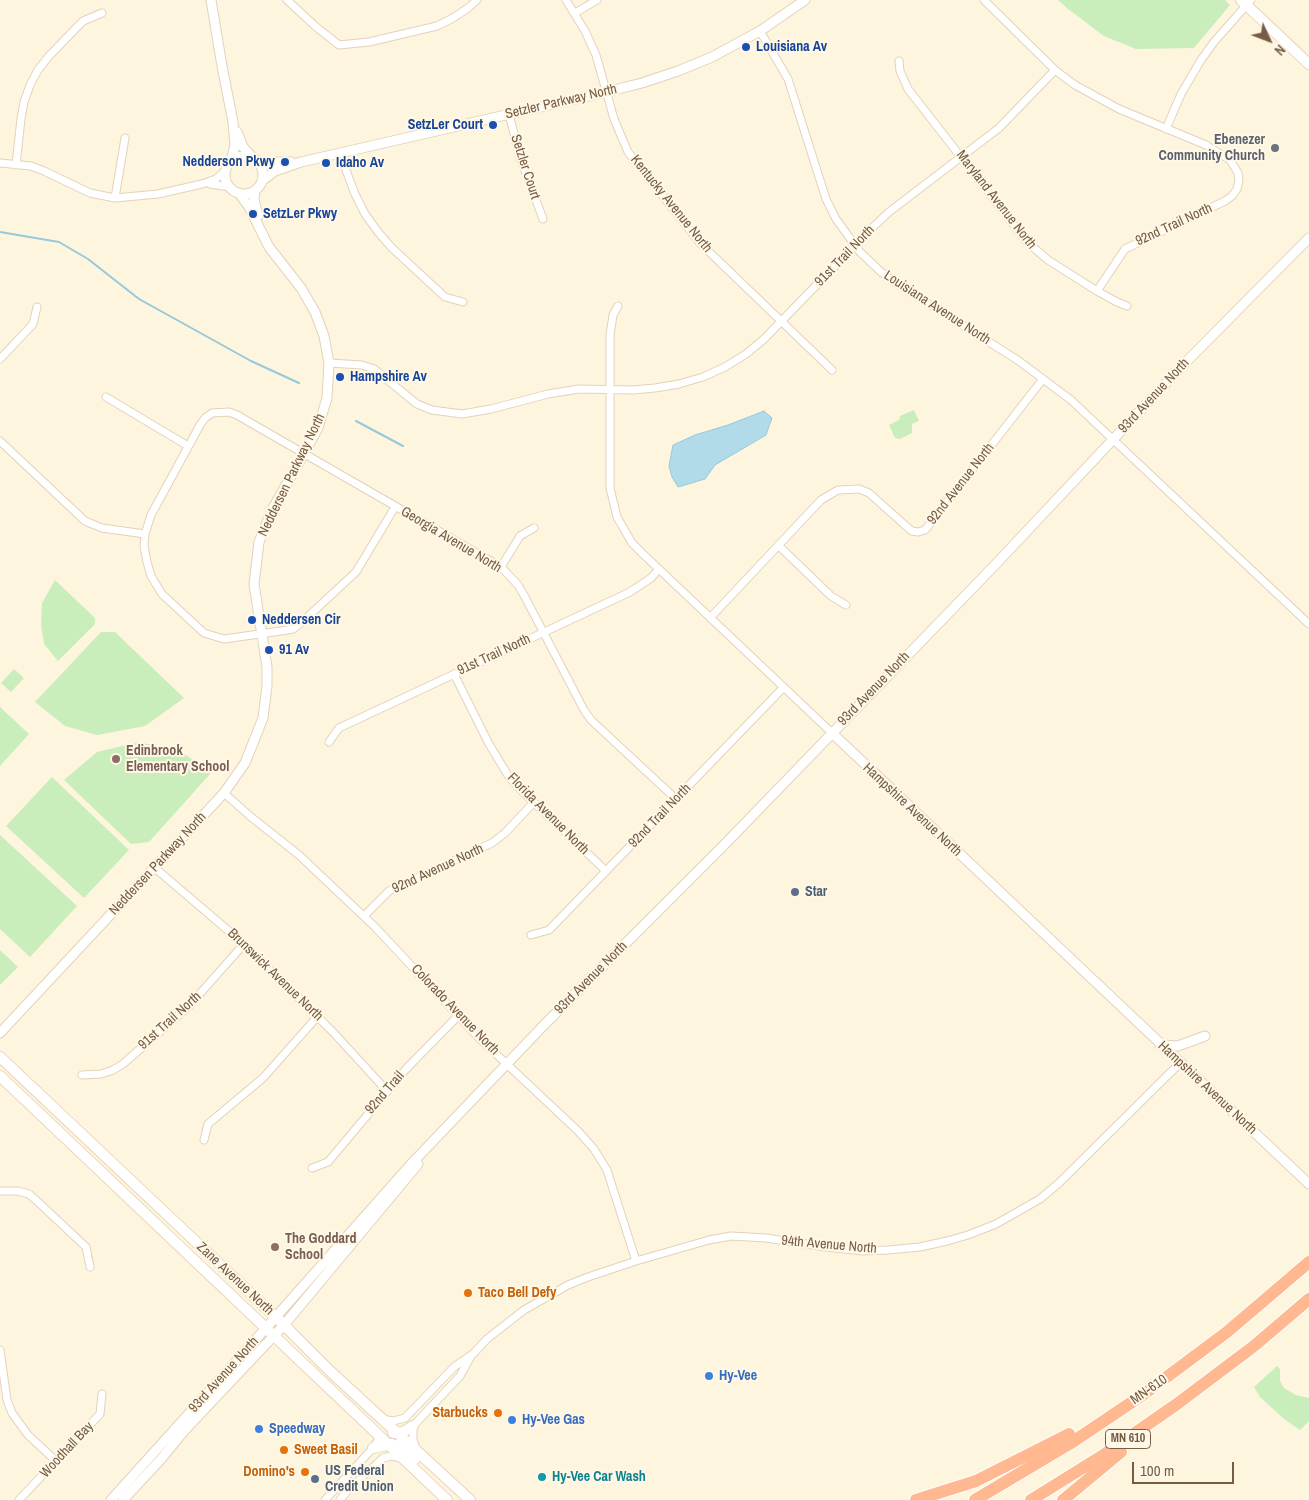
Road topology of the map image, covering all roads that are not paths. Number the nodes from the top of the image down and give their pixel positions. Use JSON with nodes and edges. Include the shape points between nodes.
{"nodes":[{"id":1,"x":211,"y":0,"type":"edge"},
{"id":2,"x":287,"y":0,"type":"edge"},
{"id":3,"x":477,"y":0,"type":"edge"},
{"id":4,"x":566,"y":0,"type":"edge"},
{"id":5,"x":597,"y":0,"type":"edge"},
{"id":6,"x":805,"y":0,"type":"edge"},
{"id":7,"x":984,"y":0,"type":"edge"},
{"id":8,"x":1246,"y":2,"type":"edge"},
{"id":9,"x":102,"y":13,"type":"dead end"},
{"id":10,"x":575,"y":13,"type":"junction"},
{"id":11,"x":760,"y":31,"type":"junction"},
{"id":12,"x":899,"y":61,"type":"dead end"},
{"id":13,"x":1309,"y":64,"type":"edge"},
{"id":14,"x":1055,"y":70,"type":"junction"},
{"id":15,"x":606,"y":92,"type":"junction"},
{"id":16,"x":509,"y":114,"type":"junction"},
{"id":17,"x":233,"y":122,"type":"junction"},
{"id":18,"x":1166,"y":129,"type":"junction"},
{"id":19,"x":125,"y":138,"type":"dead end"},
{"id":20,"x":342,"y":152,"type":"junction"},
{"id":21,"x":962,"y":157,"type":"junction"},
{"id":22,"x":256,"y":160,"type":"junction"},
{"id":23,"x":301,"y":162,"type":"junction"},
{"id":24,"x":0,"y":163,"type":"edge"},
{"id":25,"x":16,"y":164,"type":"junction"},
{"id":26,"x":228,"y":166,"type":"junction"},
{"id":27,"x":263,"y":180,"type":"junction"},
{"id":28,"x":202,"y":184,"type":"junction"},
{"id":29,"x":230,"y":187,"type":"junction"},
{"id":30,"x":255,"y":190,"type":"junction"},
{"id":31,"x":239,"y":194,"type":"junction"},
{"id":32,"x":114,"y":198,"type":"junction"},
{"id":33,"x":543,"y":219,"type":"dead end"},
{"id":34,"x":258,"y":226,"type":"junction"},
{"id":35,"x":1309,"y":238,"type":"edge"},
{"id":36,"x":854,"y":246,"type":"junction"},
{"id":37,"x":1097,"y":291,"type":"junction"},
{"id":38,"x":464,"y":302,"type":"dead end"},
{"id":39,"x":618,"y":306,"type":"dead end"},
{"id":40,"x":1127,"y":306,"type":"dead end"},
{"id":41,"x":37,"y":307,"type":"dead end"},
{"id":42,"x":781,"y":322,"type":"junction"},
{"id":43,"x":0,"y":358,"type":"edge"},
{"id":44,"x":329,"y":363,"type":"junction"},
{"id":45,"x":832,"y":370,"type":"dead end"},
{"id":46,"x":1043,"y":379,"type":"junction"},
{"id":47,"x":610,"y":389,"type":"junction"},
{"id":48,"x":106,"y":397,"type":"dead end"},
{"id":49,"x":1113,"y":440,"type":"junction"},
{"id":50,"x":0,"y":441,"type":"edge"},
{"id":51,"x":188,"y":446,"type":"junction"},
{"id":52,"x":304,"y":454,"type":"junction"},
{"id":53,"x":395,"y":506,"type":"junction"},
{"id":54,"x":534,"y":528,"type":"dead end"},
{"id":55,"x":145,"y":534,"type":"junction"},
{"id":56,"x":778,"y":545,"type":"junction"},
{"id":57,"x":501,"y":567,"type":"junction"},
{"id":58,"x":659,"y":569,"type":"junction"},
{"id":59,"x":846,"y":605,"type":"dead end"},
{"id":60,"x":710,"y":618,"type":"junction"},
{"id":61,"x":1309,"y":624,"type":"edge"},
{"id":62,"x":543,"y":632,"type":"junction"},
{"id":63,"x":262,"y":635,"type":"junction"},
{"id":64,"x":454,"y":674,"type":"junction"},
{"id":65,"x":783,"y":688,"type":"junction"},
{"id":66,"x":831,"y":732,"type":"junction"},
{"id":67,"x":329,"y":742,"type":"dead end"},
{"id":68,"x":224,"y":793,"type":"junction"},
{"id":69,"x":676,"y":800,"type":"junction"},
{"id":70,"x":534,"y":802,"type":"junction"},
{"id":71,"x":155,"y":868,"type":"junction"},
{"id":72,"x":606,"y":871,"type":"junction"},
{"id":73,"x":364,"y":916,"type":"junction"},
{"id":74,"x":531,"y":934,"type":"dead end"},
{"id":75,"x":244,"y":944,"type":"junction"},
{"id":76,"x":318,"y":1016,"type":"junction"},
{"id":77,"x":458,"y":1016,"type":"junction"},
{"id":78,"x":0,"y":1033,"type":"edge"},
{"id":79,"x":1205,"y":1036,"type":"dead end"},
{"id":80,"x":1160,"y":1045,"type":"junction"},
{"id":81,"x":0,"y":1057,"type":"edge"},
{"id":82,"x":1180,"y":1063,"type":"junction"},
{"id":83,"x":507,"y":1064,"type":"junction"},
{"id":84,"x":82,"y":1075,"type":"dead end"},
{"id":85,"x":0,"y":1076,"type":"edge"},
{"id":86,"x":387,"y":1091,"type":"junction"},
{"id":87,"x":437,"y":1138,"type":"junction"},
{"id":88,"x":204,"y":1140,"type":"dead end"},
{"id":89,"x":312,"y":1168,"type":"dead end"},
{"id":90,"x":1309,"y":1184,"type":"edge"},
{"id":91,"x":0,"y":1191,"type":"edge"},
{"id":92,"x":636,"y":1261,"type":"junction"},
{"id":93,"x":1309,"y":1262,"type":"edge"},
{"id":94,"x":90,"y":1267,"type":"dead end"},
{"id":95,"x":1309,"y":1299,"type":"edge"},
{"id":96,"x":275,"y":1318,"type":"junction"},
{"id":97,"x":284,"y":1325,"type":"junction"},
{"id":98,"x":269,"y":1332,"type":"junction"},
{"id":99,"x":0,"y":1350,"type":"edge"},
{"id":100,"x":473,"y":1354,"type":"junction"},
{"id":101,"x":1222,"y":1371,"type":"junction"},
{"id":102,"x":328,"y":1387,"type":"junction"},
{"id":103,"x":102,"y":1394,"type":"dead end"},
{"id":104,"x":1144,"y":1394,"type":"junction"},
{"id":105,"x":382,"y":1419,"type":"junction"},
{"id":106,"x":413,"y":1426,"type":"junction"},
{"id":107,"x":398,"y":1434,"type":"junction"},
{"id":108,"x":378,"y":1435,"type":"junction"},
{"id":109,"x":388,"y":1444,"type":"junction"},
{"id":110,"x":373,"y":1448,"type":"junction"},
{"id":111,"x":418,"y":1452,"type":"junction"},
{"id":112,"x":403,"y":1459,"type":"junction"},
{"id":113,"x":56,"y":1461,"type":"junction"},
{"id":114,"x":19,"y":1500,"type":"edge"},
{"id":115,"x":111,"y":1500,"type":"edge"},
{"id":116,"x":123,"y":1500,"type":"edge"},
{"id":117,"x":325,"y":1500,"type":"edge"},
{"id":118,"x":340,"y":1500,"type":"edge"},
{"id":119,"x":447,"y":1500,"type":"edge"},
{"id":120,"x":464,"y":1500,"type":"edge"},
{"id":121,"x":470,"y":1500,"type":"edge"},
{"id":122,"x":916,"y":1500,"type":"edge"},
{"id":123,"x":975,"y":1500,"type":"edge"},
{"id":124,"x":1031,"y":1500,"type":"edge"},
{"id":125,"x":1063,"y":1500,"type":"edge"}],
"edges":[{"from":1,"to":17,"type":"street"},
{"from":2,"to":3,"type":"street","via":[[339,45],[369,42],[437,26]]},
{"from":4,"to":10,"type":"street","name":"Kentucky Avenue North"},
{"from":5,"to":10,"type":"street"},
{"from":6,"to":11,"type":"street","name":"Setzler Parkway North"},
{"from":7,"to":14,"type":"street"},
{"from":8,"to":13,"type":"main road"},
{"from":8,"to":18,"type":"street","via":[[1201,60]]},
{"from":9,"to":25,"type":"street","via":[[83,21],[38,70],[24,102]]},
{"from":10,"to":15,"type":"street","name":"Kentucky Avenue North","via":[[596,55]]},
{"from":11,"to":15,"type":"street","name":"Setzler Parkway North","via":[[678,71]]},
{"from":11,"to":36,"type":"street","name":"Louisiana Avenue North","via":[[788,79],[826,199]]},
{"from":12,"to":21,"type":"street","name":"Maryland Avenue North","via":[[908,89]]},
{"from":14,"to":18,"type":"street","via":[[1096,98]]},
{"from":14,"to":21,"type":"street","name":"91st Trail North","via":[[999,128]]},
{"from":15,"to":16,"type":"street","name":"Setzler Parkway North"},
{"from":15,"to":42,"type":"street","name":"Kentucky Avenue North","via":[[628,152],[700,243]]},
{"from":16,"to":20,"type":"street","name":"Setzler Parkway North"},
{"from":16,"to":33,"type":"street","name":"Setzler Court"},
{"from":17,"to":22,"type":"street","via":[[243,147]]},
{"from":17,"to":26,"type":"street","via":[[235,146]]},
{"from":18,"to":37,"type":"street","name":"92nd Trail North","via":[[1206,145],[1230,160],[1238,173],[1237,189],[1225,202],[1125,249]]},
{"from":19,"to":32,"type":"street"},
{"from":20,"to":23,"type":"street","name":"Setzler Parkway North"},
{"from":20,"to":38,"type":"street","via":[[355,194],[378,232],[445,297]]},
{"from":21,"to":36,"type":"street","name":"91st Trail North","via":[[889,212]]},
{"from":21,"to":37,"type":"street","name":"Maryland Avenue North","via":[[1036,252]]},
{"from":22,"to":23,"type":"street","name":"Setzler Parkway North"},
{"from":22,"to":26,"type":"street","via":[[238,156]]},
{"from":22,"to":27,"type":"street","via":[[262,168]]},
{"from":23,"to":27,"type":"street","name":"Setzler Parkway North","via":[[275,171]]},
{"from":24,"to":25,"type":"street"},
{"from":25,"to":32,"type":"street","via":[[44,170],[90,193]]},
{"from":26,"to":28,"type":"street","via":[[216,179]]},
{"from":26,"to":29,"type":"street","via":[[227,182]]},
{"from":27,"to":30,"type":"street"},
{"from":28,"to":29,"type":"street"},
{"from":28,"to":32,"type":"street","via":[[158,194]]},
{"from":29,"to":31,"type":"street"},
{"from":30,"to":31,"type":"street"},
{"from":30,"to":34,"type":"street","name":"Neddersen Parkway North"},
{"from":31,"to":34,"type":"street","name":"Neddersen Parkway North"},
{"from":34,"to":44,"type":"street","name":"Neddersen Parkway North","via":[[315,312]]},
{"from":35,"to":49,"type":"street","name":"93rd Avenue North"},
{"from":36,"to":42,"type":"street","name":"91st Trail North"},
{"from":36,"to":46,"type":"street","name":"Louisiana Avenue North","via":[[899,285]]},
{"from":37,"to":40,"type":"street","name":"Maryland Avenue North"},
{"from":39,"to":47,"type":"street","name":"Hampshire Avenue North","via":[[610,335]]},
{"from":41,"to":43,"type":"street","via":[[33,324]]},
{"from":42,"to":45,"type":"street","name":"Kentucky Avenue North"},
{"from":42,"to":47,"type":"street","name":"91st Trail North","via":[[746,354],[703,377],[655,388]]},
{"from":44,"to":47,"type":"street","via":[[368,367],[417,404],[432,410],[462,414],[548,394]]},
{"from":44,"to":52,"type":"street","name":"Neddersen Parkway North","via":[[324,413]]},
{"from":46,"to":49,"type":"street","name":"Louisiana Avenue North","via":[[1078,406]]},
{"from":46,"to":56,"type":"street","name":"92nd Avenue North","via":[[925,530],[912,531],[869,493],[849,488],[820,500]]},
{"from":47,"to":58,"type":"street","name":"Hampshire Avenue North","via":[[609,474],[613,503],[632,543]]},
{"from":48,"to":51,"type":"street"},
{"from":49,"to":61,"type":"street","name":"Louisiana Avenue North"},
{"from":49,"to":66,"type":"street","name":"93rd Avenue North"},
{"from":50,"to":55,"type":"street","via":[[85,521],[102,528]]},
{"from":51,"to":52,"type":"street","name":"Georgia Avenue North","via":[[205,418],[229,412]]},
{"from":51,"to":55,"type":"street","via":[[155,505]]},
{"from":52,"to":53,"type":"street","name":"Georgia Avenue North"},
{"from":52,"to":63,"type":"street","name":"Neddersen Parkway North","via":[[258,542],[254,584]]},
{"from":53,"to":57,"type":"street","name":"Georgia Avenue North"},
{"from":53,"to":63,"type":"street","via":[[364,560],[346,582],[293,628]]},
{"from":54,"to":57,"type":"street","via":[[520,536]]},
{"from":55,"to":63,"type":"street","via":[[147,562],[156,586],[195,626],[224,639]]},
{"from":56,"to":59,"type":"street","via":[[831,596]]},
{"from":56,"to":60,"type":"street","name":"92nd Avenue North"},
{"from":57,"to":62,"type":"street","name":"Georgia Avenue North","via":[[518,585]]},
{"from":58,"to":60,"type":"street","name":"Hampshire Avenue North"},
{"from":58,"to":62,"type":"street","name":"91st Trail North","via":[[630,592]]},
{"from":60,"to":65,"type":"street","name":"Hampshire Avenue North"},
{"from":62,"to":64,"type":"street","name":"91st Trail North"},
{"from":62,"to":69,"type":"street","name":"Georgia Avenue North","via":[[591,720]]},
{"from":63,"to":68,"type":"street","name":"Neddersen Parkway North","via":[[268,686],[263,718],[245,763]]},
{"from":64,"to":67,"type":"street","name":"91st Trail North","via":[[340,728]]},
{"from":64,"to":70,"type":"street","name":"Florida Avenue North","via":[[498,761]]},
{"from":65,"to":66,"type":"street","name":"Hampshire Avenue North"},
{"from":65,"to":69,"type":"street","name":"92nd Trail North"},
{"from":66,"to":80,"type":"street","name":"Hampshire Avenue North"},
{"from":66,"to":83,"type":"street","name":"93rd Avenue North"},
{"from":68,"to":71,"type":"street","name":"Neddersen Parkway North"},
{"from":68,"to":73,"type":"street","name":"Colorado Avenue North","via":[[299,855]]},
{"from":69,"to":72,"type":"street","name":"92nd Trail North"},
{"from":70,"to":72,"type":"street","name":"Florida Avenue North"},
{"from":70,"to":73,"type":"street","name":"92nd Avenue North","via":[[492,843],[389,891]]},
{"from":71,"to":75,"type":"street","name":"Brunswick Avenue North"},
{"from":71,"to":78,"type":"street","name":"Neddersen Parkway North"},
{"from":72,"to":74,"type":"street","name":"92nd Trail North","via":[[549,930]]},
{"from":73,"to":77,"type":"street","name":"Colorado Avenue North"},
{"from":75,"to":76,"type":"street","name":"Brunswick Avenue North"},
{"from":75,"to":84,"type":"street","name":"91st Trail North","via":[[190,1006],[123,1064],[101,1074]]},
{"from":76,"to":86,"type":"street","name":"Brunswick Avenue North"},
{"from":76,"to":88,"type":"street","via":[[263,1078],[208,1124]]},
{"from":77,"to":83,"type":"street","name":"Colorado Avenue North"},
{"from":77,"to":86,"type":"street","name":"92nd Trail"},
{"from":79,"to":80,"type":"street","via":[[1178,1046]]},
{"from":80,"to":82,"type":"street","name":"Hampshire Avenue North"},
{"from":81,"to":96,"type":"main road","name":"Zane Avenue North"},
{"from":82,"to":90,"type":"street","name":"Hampshire Avenue North"},
{"from":82,"to":92,"type":"street","name":"94th Avenue North","via":[[1082,1162],[1040,1199],[996,1224],[968,1235],[920,1247],[863,1251],[731,1236]]},
{"from":83,"to":87,"type":"street","name":"93rd Avenue North"},
{"from":83,"to":92,"type":"street","name":"Colorado Avenue North","via":[[594,1149],[607,1170]]},
{"from":85,"to":98,"type":"main road","name":"Zane Avenue North"},
{"from":86,"to":89,"type":"street","name":"92nd Trail","via":[[328,1162]]},
{"from":87,"to":96,"type":"street","name":"93rd Avenue North"},
{"from":87,"to":97,"type":"street","name":"93rd Avenue North"},
{"from":91,"to":94,"type":"street","via":[[29,1194],[86,1247]]},
{"from":92,"to":100,"type":"street","name":"94th Avenue North","via":[[588,1277],[537,1302],[503,1326]]},
{"from":93,"to":104,"type":"highway","name":"MN-610","number":"MN 610","via":[[1227,1332]]},
{"from":95,"to":101,"type":"highway","name":"MN-610","number":"MN 610"},
{"from":96,"to":97,"type":"main road","name":"Zane Avenue North"},
{"from":96,"to":98,"type":"street","name":"93rd Avenue North"},
{"from":97,"to":98,"type":"street","name":"93rd Avenue North"},
{"from":97,"to":105,"type":"main road","name":"Zane Avenue North"},
{"from":98,"to":102,"type":"main road","name":"Zane Avenue North"},
{"from":98,"to":115,"type":"street","name":"93rd Avenue North"},
{"from":98,"to":116,"type":"street","name":"93rd Avenue North"},
{"from":99,"to":113,"type":"street","via":[[12,1413],[28,1436]]},
{"from":100,"to":105,"type":"street","name":"94th Avenue North","via":[[454,1367],[405,1418]]},
{"from":100,"to":106,"type":"street","name":"94th Avenue North","via":[[460,1376]]},
{"from":101,"to":124,"type":"highway","name":"MN-610","number":"MN 610","via":[[1129,1438]]},
{"from":101,"to":125,"type":"highway"},
{"from":102,"to":107,"type":"main road","via":[[352,1402],[384,1431]]},
{"from":102,"to":108,"type":"main road","name":"Zane Avenue North"},
{"from":103,"to":113,"type":"street","name":"Woodhall Bay","via":[[100,1414]]},
{"from":104,"to":122,"type":"highway","via":[[995,1472]]},
{"from":104,"to":123,"type":"highway","name":"MN-610","number":"MN 610","via":[[1066,1446]]},
{"from":105,"to":107,"type":"main road","name":"Zane Avenue North"},
{"from":106,"to":107,"type":"main road"},
{"from":106,"to":111,"type":"street","via":[[413,1440]]},
{"from":107,"to":111,"type":"main road","name":"Zane Avenue North"},
{"from":108,"to":109,"type":"main road","name":"Zane Avenue North"},
{"from":108,"to":110,"type":"street"},
{"from":109,"to":110,"type":"main road"},
{"from":109,"to":112,"type":"main road","name":"Zane Avenue North"},
{"from":109,"to":120,"type":"main road","via":[[408,1452]]},
{"from":110,"to":117,"type":"street"},
{"from":111,"to":121,"type":"main road","name":"Zane Avenue North"},
{"from":112,"to":118,"type":"street","via":[[383,1458]]},
{"from":112,"to":119,"type":"main road","name":"Zane Avenue North"},
{"from":113,"to":114,"type":"street","name":"Woodhall Bay"}]}
